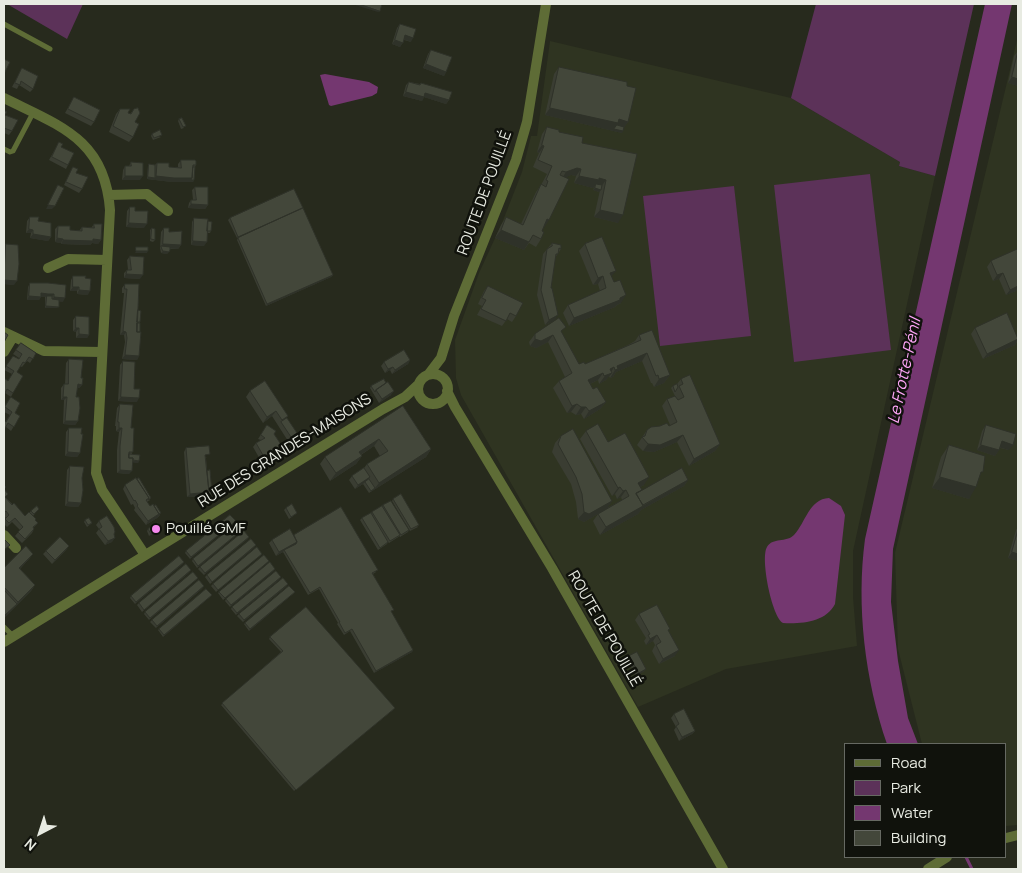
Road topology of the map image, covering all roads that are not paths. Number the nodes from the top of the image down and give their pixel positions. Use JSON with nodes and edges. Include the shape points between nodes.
{"nodes":[{"id":1,"x":546,"y":4,"type":"edge"},
{"id":2,"x":4,"y":24,"type":"edge"},
{"id":3,"x":50,"y":49,"type":"dead end"},
{"id":4,"x":4,"y":98,"type":"edge"},
{"id":5,"x":33,"y":113,"type":"junction"},
{"id":6,"x":4,"y":149,"type":"edge"},
{"id":7,"x":108,"y":195,"type":"junction"},
{"id":8,"x":168,"y":211,"type":"dead end"},
{"id":9,"x":106,"y":260,"type":"junction"},
{"id":10,"x":48,"y":268,"type":"dead end"},
{"id":11,"x":8,"y":334,"type":"edge"},
{"id":12,"x":4,"y":352,"type":"edge"},
{"id":13,"x":101,"y":352,"type":"junction"},
{"id":14,"x":441,"y":358,"type":"junction"},
{"id":15,"x":428,"y":374,"type":"junction"},
{"id":16,"x":444,"y":379,"type":"junction"},
{"id":17,"x":419,"y":384,"type":"junction"},
{"id":18,"x":447,"y":391,"type":"junction"},
{"id":19,"x":405,"y":398,"type":"junction"},
{"id":20,"x":422,"y":398,"type":"junction"},
{"id":21,"x":440,"y":402,"type":"junction"},
{"id":22,"x":455,"y":407,"type":"junction"},
{"id":23,"x":4,"y":535,"type":"edge"},
{"id":24,"x":16,"y":548,"type":"dead end"},
{"id":25,"x":145,"y":555,"type":"junction"},
{"id":26,"x":4,"y":627,"type":"edge"},
{"id":27,"x":13,"y":636,"type":"junction"},
{"id":28,"x":4,"y":642,"type":"edge"},
{"id":29,"x":945,"y":858,"type":"edge"},
{"id":30,"x":723,"y":869,"type":"edge"},
{"id":31,"x":928,"y":869,"type":"edge"}],
"edges":[{"from":1,"to":14,"type":"street","name":"ROUTE DE POUILLÉ","via":[[527,122],[516,160],[454,316]]},
{"from":2,"to":3,"type":"lane"},
{"from":4,"to":5,"type":"street"},
{"from":5,"to":6,"type":"lane","via":[[13,151]]},
{"from":5,"to":7,"type":"street","via":[[76,136],[88,149],[106,181]]},
{"from":7,"to":8,"type":"street","via":[[147,194]]},
{"from":7,"to":9,"type":"street"},
{"from":9,"to":10,"type":"street","via":[[68,259]]},
{"from":9,"to":13,"type":"street"},
{"from":11,"to":12,"type":"street"},
{"from":11,"to":13,"type":"street","via":[[44,351]]},
{"from":13,"to":25,"type":"street","via":[[96,473],[102,490]]},
{"from":14,"to":15,"type":"street","name":"ROUTE DE POUILLÉ"},
{"from":14,"to":16,"type":"street","name":"ROUTE DE POUILLÉ"},
{"from":15,"to":16,"type":"street","via":[[437,374]]},
{"from":15,"to":17,"type":"street"},
{"from":16,"to":18,"type":"street"},
{"from":17,"to":19,"type":"street"},
{"from":17,"to":20,"type":"street"},
{"from":18,"to":21,"type":"street"},
{"from":18,"to":22,"type":"street","name":"ROUTE DE POUILLÉ"},
{"from":19,"to":20,"type":"street"},
{"from":19,"to":25,"type":"street","name":"RUE DES GRANDES-MAISONS"},
{"from":20,"to":21,"type":"street","via":[[430,403]]},
{"from":21,"to":22,"type":"street"},
{"from":22,"to":30,"type":"street","name":"ROUTE DE POUILLÉ","via":[[552,568]]},
{"from":23,"to":24,"type":"street"},
{"from":25,"to":27,"type":"street","name":"RUE DES GRANDES-MAISONS"},
{"from":26,"to":27,"type":"lane"},
{"from":27,"to":28,"type":"street","name":"RUE DES GRANDES-MAISONS"},
{"from":29,"to":31,"type":"street"}]}
